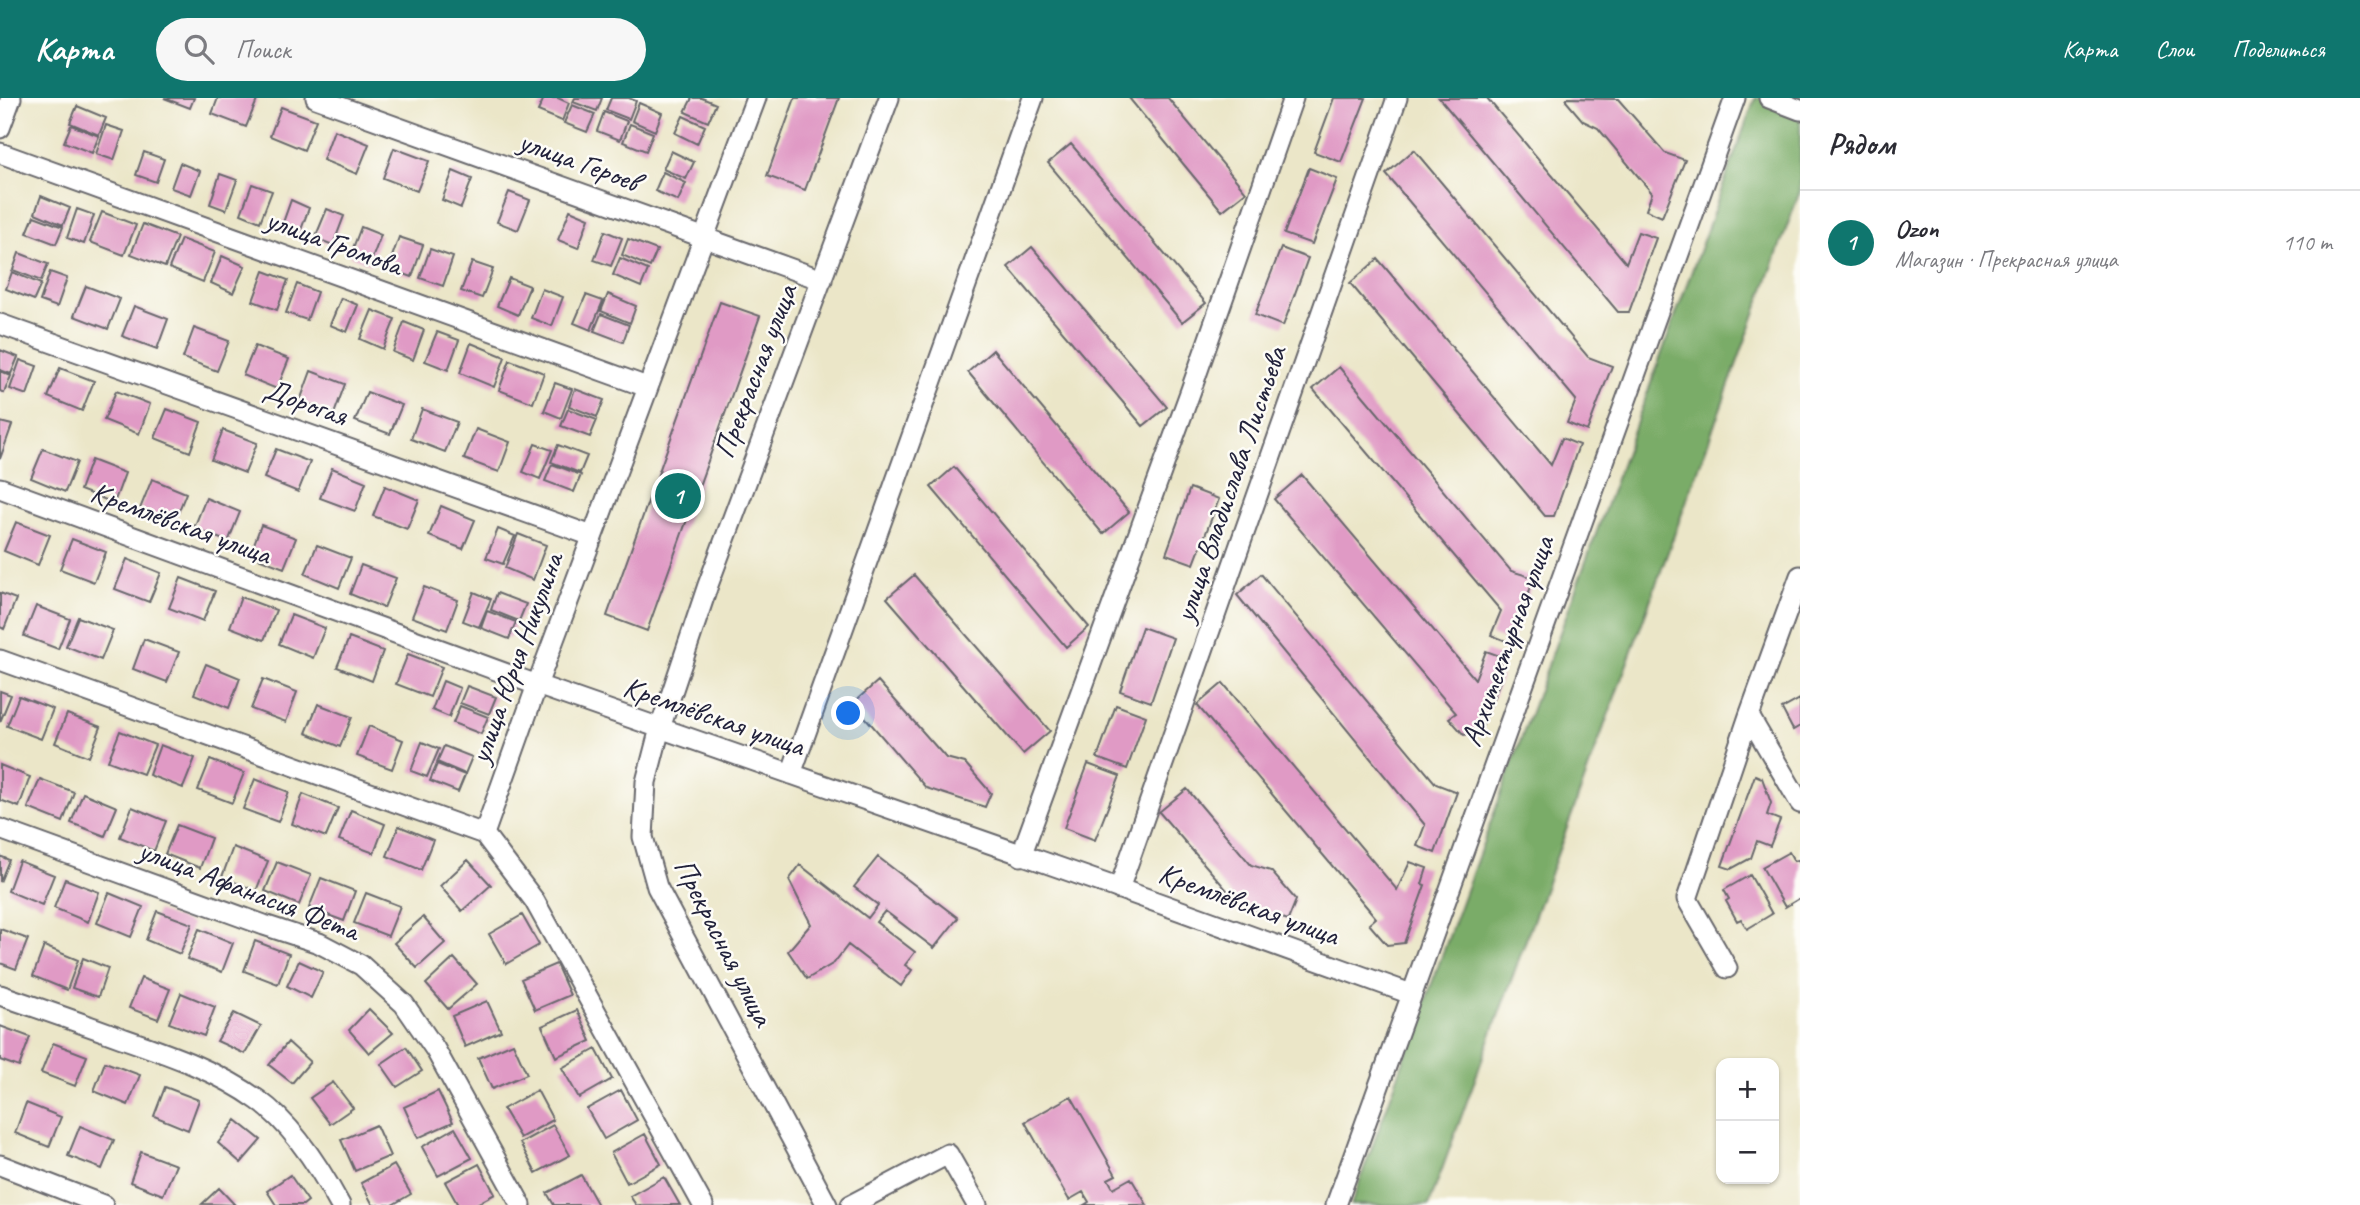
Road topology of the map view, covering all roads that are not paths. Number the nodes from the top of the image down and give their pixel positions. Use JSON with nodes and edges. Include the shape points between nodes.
{"nodes":[{"id":1,"x":11,"y":98,"type":"edge"},
{"id":2,"x":316,"y":98,"type":"edge"},
{"id":3,"x":756,"y":98,"type":"edge"},
{"id":4,"x":889,"y":98,"type":"edge"},
{"id":5,"x":1033,"y":98,"type":"edge"},
{"id":6,"x":1293,"y":98,"type":"edge"},
{"id":7,"x":1397,"y":98,"type":"edge"},
{"id":8,"x":1735,"y":98,"type":"edge"},
{"id":9,"x":1769,"y":98,"type":"edge"},
{"id":10,"x":1800,"y":110,"type":"edge"},
{"id":11,"x":0,"y":128,"type":"edge"},
{"id":12,"x":0,"y":153,"type":"edge"},
{"id":13,"x":705,"y":238,"type":"junction"},
{"id":14,"x":822,"y":280,"type":"junction"},
{"id":15,"x":0,"y":324,"type":"edge"},
{"id":16,"x":647,"y":387,"type":"junction"},
{"id":17,"x":0,"y":488,"type":"edge"},
{"id":18,"x":592,"y":536,"type":"junction"},
{"id":19,"x":1800,"y":576,"type":"edge"},
{"id":20,"x":0,"y":660,"type":"edge"},
{"id":21,"x":537,"y":685,"type":"junction"},
{"id":22,"x":1749,"y":716,"type":"junction"},
{"id":23,"x":660,"y":728,"type":"junction"},
{"id":24,"x":791,"y":774,"type":"junction"},
{"id":25,"x":1800,"y":803,"type":"edge"},
{"id":26,"x":0,"y":829,"type":"edge"},
{"id":27,"x":484,"y":834,"type":"junction"},
{"id":28,"x":1021,"y":856,"type":"junction"},
{"id":29,"x":1119,"y":889,"type":"junction"},
{"id":30,"x":1727,"y":968,"type":"dead end"},
{"id":31,"x":1411,"y":994,"type":"junction"},
{"id":32,"x":0,"y":995,"type":"edge"},
{"id":33,"x":0,"y":1164,"type":"edge"},
{"id":34,"x":103,"y":1205,"type":"edge"},
{"id":35,"x":340,"y":1205,"type":"edge"},
{"id":36,"x":521,"y":1205,"type":"edge"},
{"id":37,"x":703,"y":1205,"type":"edge"},
{"id":38,"x":827,"y":1205,"type":"edge"},
{"id":39,"x":850,"y":1205,"type":"edge"},
{"id":40,"x":977,"y":1205,"type":"edge"},
{"id":41,"x":1336,"y":1205,"type":"edge"}],
"edges":[{"from":1,"to":11,"type":"street"},
{"from":2,"to":13,"type":"street","name":"улица Героев"},
{"from":3,"to":13,"type":"street","name":"улица Юрия Никулина"},
{"from":4,"to":14,"type":"street","name":"Прекрасная улица"},
{"from":5,"to":24,"type":"street"},
{"from":6,"to":28,"type":"street"},
{"from":7,"to":29,"type":"street","name":"улица Владислава Листьева"},
{"from":8,"to":31,"type":"street","name":"Архитектурная улица"},
{"from":9,"to":10,"type":"street"},
{"from":12,"to":16,"type":"street","name":"улица Громова"},
{"from":13,"to":14,"type":"street","name":"улица Героев"},
{"from":13,"to":16,"type":"street","name":"улица Юрия Никулина"},
{"from":14,"to":23,"type":"street","name":"Прекрасная улица","via":[[708,584]]},
{"from":15,"to":18,"type":"street","name":"Дорогая"},
{"from":16,"to":18,"type":"street","name":"улица Юрия Никулина"},
{"from":17,"to":21,"type":"street","name":"Кремлёвская улица"},
{"from":18,"to":21,"type":"street","name":"улица Юрия Никулина"},
{"from":19,"to":22,"type":"street"},
{"from":20,"to":27,"type":"street"},
{"from":21,"to":23,"type":"street","name":"Кремлёвская улица"},
{"from":21,"to":27,"type":"street","name":"улица Юрия Никулина"},
{"from":22,"to":25,"type":"street"},
{"from":22,"to":30,"type":"street","via":[[1687,899]]},
{"from":23,"to":24,"type":"street","name":"Кремлёвская улица"},
{"from":23,"to":38,"type":"street","name":"Прекрасная улица","via":[[646,782],[643,837],[657,887]]},
{"from":24,"to":28,"type":"street","name":"Кремлёвская улица"},
{"from":26,"to":36,"type":"street","name":"улица Афанасия Фета","via":[[319,943],[361,965],[404,1004],[435,1049]]},
{"from":27,"to":37,"type":"street","via":[[534,900]]},
{"from":28,"to":29,"type":"street","name":"Кремлёвская улица"},
{"from":29,"to":31,"type":"street","name":"Кремлёвская улица"},
{"from":31,"to":41,"type":"street","name":"Архитектурная улица"},
{"from":32,"to":35,"type":"street","via":[[162,1052],[259,1100],[297,1137]]},
{"from":33,"to":34,"type":"street"},
{"from":39,"to":40,"type":"street","via":[[948,1154]]}]}
